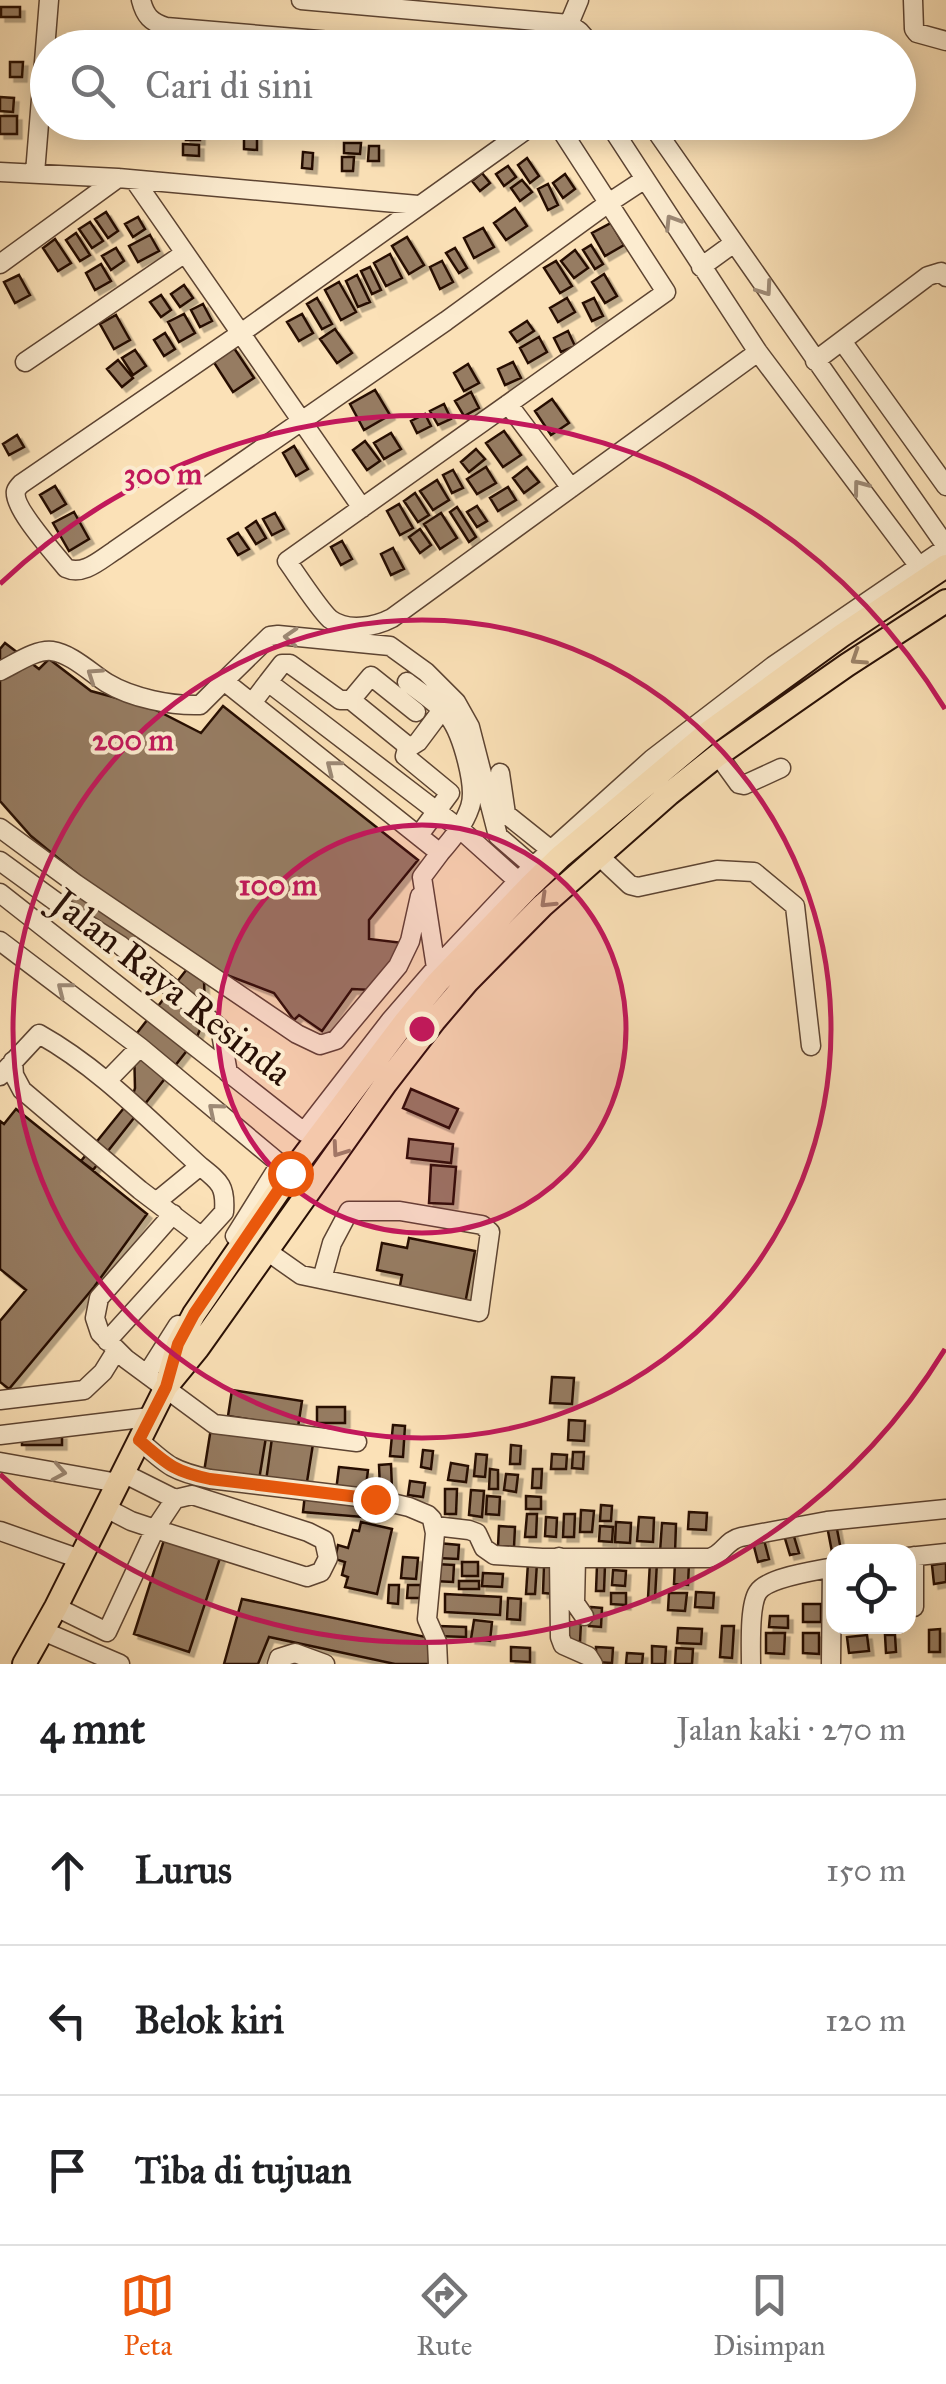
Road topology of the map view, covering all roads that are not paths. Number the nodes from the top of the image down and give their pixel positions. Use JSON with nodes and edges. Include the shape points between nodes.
{"nodes":[{"id":1,"x":49,"y":0,"type":"edge"},
{"id":2,"x":140,"y":0,"type":"edge"},
{"id":3,"x":301,"y":0,"type":"edge"},
{"id":4,"x":579,"y":0,"type":"edge"},
{"id":5,"x":913,"y":0,"type":"edge"},
{"id":6,"x":568,"y":24,"type":"junction"},
{"id":7,"x":48,"y":30,"type":"edge"},
{"id":8,"x":202,"y":30,"type":"edge"},
{"id":9,"x":578,"y":30,"type":"edge"},
{"id":10,"x":915,"y":30,"type":"edge"},
{"id":11,"x":916,"y":32,"type":"edge"},
{"id":12,"x":946,"y":41,"type":"edge"},
{"id":13,"x":38,"y":140,"type":"edge"},
{"id":14,"x":514,"y":140,"type":"edge"},
{"id":15,"x":567,"y":140,"type":"edge"},
{"id":16,"x":620,"y":140,"type":"edge"},
{"id":17,"x":662,"y":140,"type":"edge"},
{"id":18,"x":0,"y":172,"type":"edge"},
{"id":19,"x":35,"y":173,"type":"junction"},
{"id":20,"x":126,"y":179,"type":"junction"},
{"id":21,"x":645,"y":179,"type":"junction"},
{"id":22,"x":607,"y":204,"type":"junction"},
{"id":23,"x":418,"y":205,"type":"junction"},
{"id":24,"x":734,"y":244,"type":"junction"},
{"id":25,"x":184,"y":253,"type":"junction"},
{"id":26,"x":0,"y":264,"type":"edge"},
{"id":27,"x":701,"y":267,"type":"junction"},
{"id":28,"x":946,"y":276,"type":"edge"},
{"id":29,"x":240,"y":333,"type":"junction"},
{"id":30,"x":842,"y":341,"type":"junction"},
{"id":31,"x":758,"y":352,"type":"junction"},
{"id":32,"x":815,"y":361,"type":"junction"},
{"id":33,"x":25,"y":362,"type":"dead end"},
{"id":34,"x":508,"y":404,"type":"junction"},
{"id":35,"x":300,"y":420,"type":"junction"},
{"id":36,"x":946,"y":486,"type":"edge"},
{"id":37,"x":571,"y":488,"type":"junction"},
{"id":38,"x":362,"y":508,"type":"junction"},
{"id":39,"x":946,"y":547,"type":"edge"},
{"id":40,"x":918,"y":565,"type":"junction"},
{"id":41,"x":946,"y":566,"type":"edge"},
{"id":42,"x":946,"y":601,"type":"edge"},
{"id":43,"x":375,"y":644,"type":"junction"},
{"id":44,"x":0,"y":670,"type":"edge"},
{"id":45,"x":371,"y":676,"type":"junction"},
{"id":46,"x":224,"y":681,"type":"junction"},
{"id":47,"x":268,"y":682,"type":"junction"},
{"id":48,"x":408,"y":682,"type":"dead end"},
{"id":49,"x":351,"y":700,"type":"junction"},
{"id":50,"x":252,"y":703,"type":"junction"},
{"id":51,"x":442,"y":710,"type":"junction"},
{"id":52,"x":416,"y":712,"type":"dead end"},
{"id":53,"x":406,"y":752,"type":"junction"},
{"id":54,"x":718,"y":755,"type":"junction"},
{"id":55,"x":781,"y":768,"type":"dead end"},
{"id":56,"x":390,"y":774,"type":"junction"},
{"id":57,"x":500,"y":774,"type":"dead end"},
{"id":58,"x":370,"y":796,"type":"junction"},
{"id":59,"x":438,"y":811,"type":"junction"},
{"id":60,"x":0,"y":828,"type":"edge"},
{"id":61,"x":460,"y":829,"type":"junction"},
{"id":62,"x":419,"y":835,"type":"junction"},
{"id":63,"x":552,"y":850,"type":"junction"},
{"id":64,"x":440,"y":853,"type":"junction"},
{"id":65,"x":598,"y":854,"type":"junction"},
{"id":66,"x":0,"y":860,"type":"edge"},
{"id":67,"x":534,"y":867,"type":"junction"},
{"id":68,"x":518,"y":881,"type":"junction"},
{"id":69,"x":422,"y":886,"type":"junction"},
{"id":70,"x":0,"y":893,"type":"edge"},
{"id":71,"x":28,"y":916,"type":"junction"},
{"id":72,"x":2,"y":942,"type":"edge"},
{"id":73,"x":436,"y":968,"type":"junction"},
{"id":74,"x":812,"y":1046,"type":"dead end"},
{"id":75,"x":140,"y":1047,"type":"junction"},
{"id":76,"x":12,"y":1060,"type":"junction"},
{"id":77,"x":228,"y":1073,"type":"junction"},
{"id":78,"x":0,"y":1076,"type":"edge"},
{"id":79,"x":107,"y":1081,"type":"junction"},
{"id":80,"x":200,"y":1166,"type":"junction"},
{"id":81,"x":286,"y":1169,"type":"junction"},
{"id":82,"x":312,"y":1188,"type":"junction"},
{"id":83,"x":156,"y":1202,"type":"junction"},
{"id":84,"x":172,"y":1214,"type":"junction"},
{"id":85,"x":202,"y":1237,"type":"junction"},
{"id":86,"x":267,"y":1250,"type":"junction"},
{"id":87,"x":322,"y":1279,"type":"junction"},
{"id":88,"x":112,"y":1346,"type":"junction"},
{"id":89,"x":157,"y":1380,"type":"junction"},
{"id":90,"x":0,"y":1400,"type":"edge"},
{"id":91,"x":150,"y":1417,"type":"junction"},
{"id":92,"x":0,"y":1435,"type":"edge"},
{"id":93,"x":139,"y":1440,"type":"junction"},
{"id":94,"x":357,"y":1442,"type":"dead end"},
{"id":95,"x":0,"y":1462,"type":"edge"},
{"id":96,"x":120,"y":1478,"type":"junction"},
{"id":97,"x":175,"y":1499,"type":"junction"},
{"id":98,"x":106,"y":1508,"type":"junction"},
{"id":99,"x":946,"y":1509,"type":"edge"},
{"id":100,"x":434,"y":1526,"type":"junction"},
{"id":101,"x":155,"y":1529,"type":"junction"},
{"id":102,"x":0,"y":1531,"type":"edge"},
{"id":103,"x":946,"y":1553,"type":"edge"},
{"id":104,"x":916,"y":1556,"type":"edge"},
{"id":105,"x":568,"y":1557,"type":"junction"},
{"id":106,"x":80,"y":1560,"type":"junction"},
{"id":107,"x":826,"y":1569,"type":"edge"},
{"id":108,"x":56,"y":1607,"type":"junction"},
{"id":109,"x":584,"y":1616,"type":"dead end"},
{"id":110,"x":43,"y":1632,"type":"junction"},
{"id":111,"x":832,"y":1634,"type":"edge"},
{"id":112,"x":24,"y":1664,"type":"edge"},
{"id":113,"x":120,"y":1664,"type":"edge"},
{"id":114,"x":277,"y":1664,"type":"edge"},
{"id":115,"x":325,"y":1664,"type":"edge"},
{"id":116,"x":438,"y":1664,"type":"edge"},
{"id":117,"x":593,"y":1664,"type":"edge"},
{"id":118,"x":750,"y":1664,"type":"edge"},
{"id":119,"x":831,"y":1664,"type":"edge"}],
"edges":[{"from":1,"to":7,"type":"street"},
{"from":2,"to":8,"type":"street","via":[[153,23]]},
{"from":3,"to":6,"type":"street"},
{"from":4,"to":6,"type":"street"},
{"from":5,"to":10,"type":"street"},
{"from":6,"to":9,"type":"street"},
{"from":11,"to":12,"type":"street"},
{"from":13,"to":19,"type":"street"},
{"from":14,"to":23,"type":"street"},
{"from":15,"to":22,"type":"street"},
{"from":16,"to":21,"type":"street"},
{"from":17,"to":24,"type":"street"},
{"from":18,"to":19,"type":"street"},
{"from":19,"to":20,"type":"street"},
{"from":20,"to":23,"type":"street"},
{"from":20,"to":25,"type":"street"},
{"from":20,"to":26,"type":"street"},
{"from":21,"to":22,"type":"street"},
{"from":27,"to":21,"type":"street","one_way":true},
{"from":22,"to":34,"type":"street","via":[[666,292]]},
{"from":22,"to":35,"type":"street"},
{"from":23,"to":29,"type":"street"},
{"from":24,"to":27,"type":"street"},
{"from":24,"to":32,"type":"street","one_way":true},
{"from":25,"to":29,"type":"street"},
{"from":25,"to":33,"type":"street"},
{"from":27,"to":31,"type":"street"},
{"from":28,"to":30,"type":"street","via":[[928,276]]},
{"from":29,"to":35,"type":"street"},
{"from":29,"to":35,"type":"street","via":[[21,484],[16,497],[39,534],[66,568],[85,568]]},
{"from":30,"to":32,"type":"street"},
{"from":30,"to":36,"type":"street"},
{"from":31,"to":37,"type":"street"},
{"from":40,"to":31,"type":"street","one_way":true},
{"from":32,"to":39,"type":"street"},
{"from":34,"to":37,"type":"street"},
{"from":34,"to":38,"type":"street"},
{"from":35,"to":38,"type":"street"},
{"from":37,"to":38,"type":"street","via":[[392,618],[355,626],[330,619],[287,561]]},
{"from":39,"to":40,"type":"street"},
{"from":40,"to":63,"type":"street","via":[[652,759]]},
{"from":41,"to":81,"type":"main road","via":[[709,732],[560,857],[426,996]]},
{"from":42,"to":54,"type":"main road","one_way":true},
{"from":43,"to":45,"type":"street"},
{"from":43,"to":46,"type":"street","one_way":true,"via":[[270,636]]},
{"from":43,"to":67,"type":"street","via":[[390,646],[456,702],[478,750],[496,832]]},
{"from":46,"to":44,"type":"street","one_way":true,"via":[[200,705],[186,706],[112,686],[52,651]]},
{"from":45,"to":49,"type":"street"},
{"from":45,"to":52,"type":"street"},
{"from":46,"to":50,"type":"street"},
{"from":47,"to":49,"type":"street","via":[[282,664],[290,664],[340,700]]},
{"from":47,"to":50,"type":"street"},
{"from":47,"to":56,"type":"street"},
{"from":48,"to":51,"type":"street"},
{"from":49,"to":53,"type":"street"},
{"from":58,"to":50,"type":"street","one_way":true},
{"from":51,"to":53,"type":"street"},
{"from":51,"to":61,"type":"street","via":[[460,739],[470,777],[472,803]]},
{"from":53,"to":56,"type":"street"},
{"from":53,"to":59,"type":"street","via":[[450,793]]},
{"from":54,"to":55,"type":"street","via":[[741,784]]},
{"from":54,"to":65,"type":"main road"},
{"from":56,"to":58,"type":"street"},
{"from":56,"to":59,"type":"street"},
{"from":57,"to":63,"type":"street","via":[[506,814]]},
{"from":58,"to":62,"type":"street"},
{"from":59,"to":61,"type":"street"},
{"from":59,"to":62,"type":"street"},
{"from":60,"to":69,"type":"street","via":[[320,1046],[336,1040],[398,966]]},
{"from":61,"to":64,"type":"street"},
{"from":61,"to":68,"type":"street"},
{"from":62,"to":64,"type":"street"},
{"from":63,"to":67,"type":"street"},
{"from":64,"to":69,"type":"street"},
{"from":65,"to":74,"type":"street","via":[[638,886],[717,870],[754,872],[795,906]]},
{"from":65,"to":82,"type":"main road","one_way":true,"via":[[445,1008]]},
{"from":66,"to":77,"type":"street","via":[[120,945],[220,1028]]},
{"from":67,"to":68,"type":"street"},
{"from":68,"to":73,"type":"street"},
{"from":69,"to":73,"type":"street"},
{"from":70,"to":71,"type":"street","name":"Jalan Raya Resinda"},
{"from":71,"to":72,"type":"street"},
{"from":71,"to":77,"type":"street","name":"Jalan Raya Resinda"},
{"from":75,"to":72,"type":"street","name":"Jalan Raya Resinda","one_way":true},
{"from":73,"to":77,"type":"street","name":"Jalan Raya Resinda","via":[[304,1132]]},
{"from":75,"to":79,"type":"street"},
{"from":81,"to":75,"type":"street","name":"Jalan Raya Resinda","one_way":true},
{"from":76,"to":78,"type":"street"},
{"from":76,"to":79,"type":"street","via":[[39,1034]]},
{"from":76,"to":83,"type":"street","via":[[22,1090]]},
{"from":79,"to":80,"type":"street"},
{"from":80,"to":83,"type":"street"},
{"from":80,"to":85,"type":"street","via":[[220,1182],[225,1196],[224,1212]]},
{"from":81,"to":82,"type":"street","name":"Jalan Raya Resinda"},
{"from":81,"to":89,"type":"main road"},
{"from":82,"to":86,"type":"main road"},
{"from":83,"to":84,"type":"street"},
{"from":84,"to":85,"type":"street"},
{"from":84,"to":88,"type":"street","via":[[99,1298],[95,1318]]},
{"from":85,"to":88,"type":"street"},
{"from":86,"to":87,"type":"street","via":[[302,1275]]},
{"from":86,"to":89,"type":"main road","via":[[198,1348]]},
{"from":87,"to":87,"type":"street","via":[[479,1312],[490,1232],[400,1210],[349,1210]]},
{"from":88,"to":89,"type":"street"},
{"from":88,"to":90,"type":"street","via":[[103,1372],[84,1390]]},
{"from":89,"to":91,"type":"main road"},
{"from":89,"to":94,"type":"street","via":[[214,1424]]},
{"from":91,"to":92,"type":"street"},
{"from":91,"to":93,"type":"main road"},
{"from":93,"to":96,"type":"main road"},
{"from":93,"to":100,"type":"street","via":[[187,1474],[375,1499],[422,1511]]},
{"from":95,"to":96,"type":"street","one_way":true},
{"from":96,"to":97,"type":"street"},
{"from":96,"to":98,"type":"main road"},
{"from":97,"to":101,"type":"street"},
{"from":97,"to":101,"type":"street","via":[[192,1495],[249,1522],[308,1532],[324,1540],[328,1558],[321,1572],[307,1577]]},
{"from":98,"to":101,"type":"street"},
{"from":98,"to":106,"type":"main road"},
{"from":99,"to":105,"type":"street","via":[[741,1536],[708,1558]]},
{"from":100,"to":105,"type":"street","via":[[476,1533],[494,1555]]},
{"from":100,"to":116,"type":"street","via":[[427,1619]]},
{"from":101,"to":108,"type":"street","via":[[108,1632]]},
{"from":102,"to":106,"type":"street"},
{"from":103,"to":104,"type":"street"},
{"from":105,"to":109,"type":"street"},
{"from":105,"to":117,"type":"street","via":[[560,1637]]},
{"from":106,"to":108,"type":"main road"},
{"from":107,"to":118,"type":"street","via":[[759,1589]]},
{"from":108,"to":110,"type":"main road"},
{"from":110,"to":112,"type":"main road"},
{"from":110,"to":113,"type":"street"},
{"from":111,"to":119,"type":"street"},
{"from":114,"to":115,"type":"street","via":[[295,1653]]}]}
